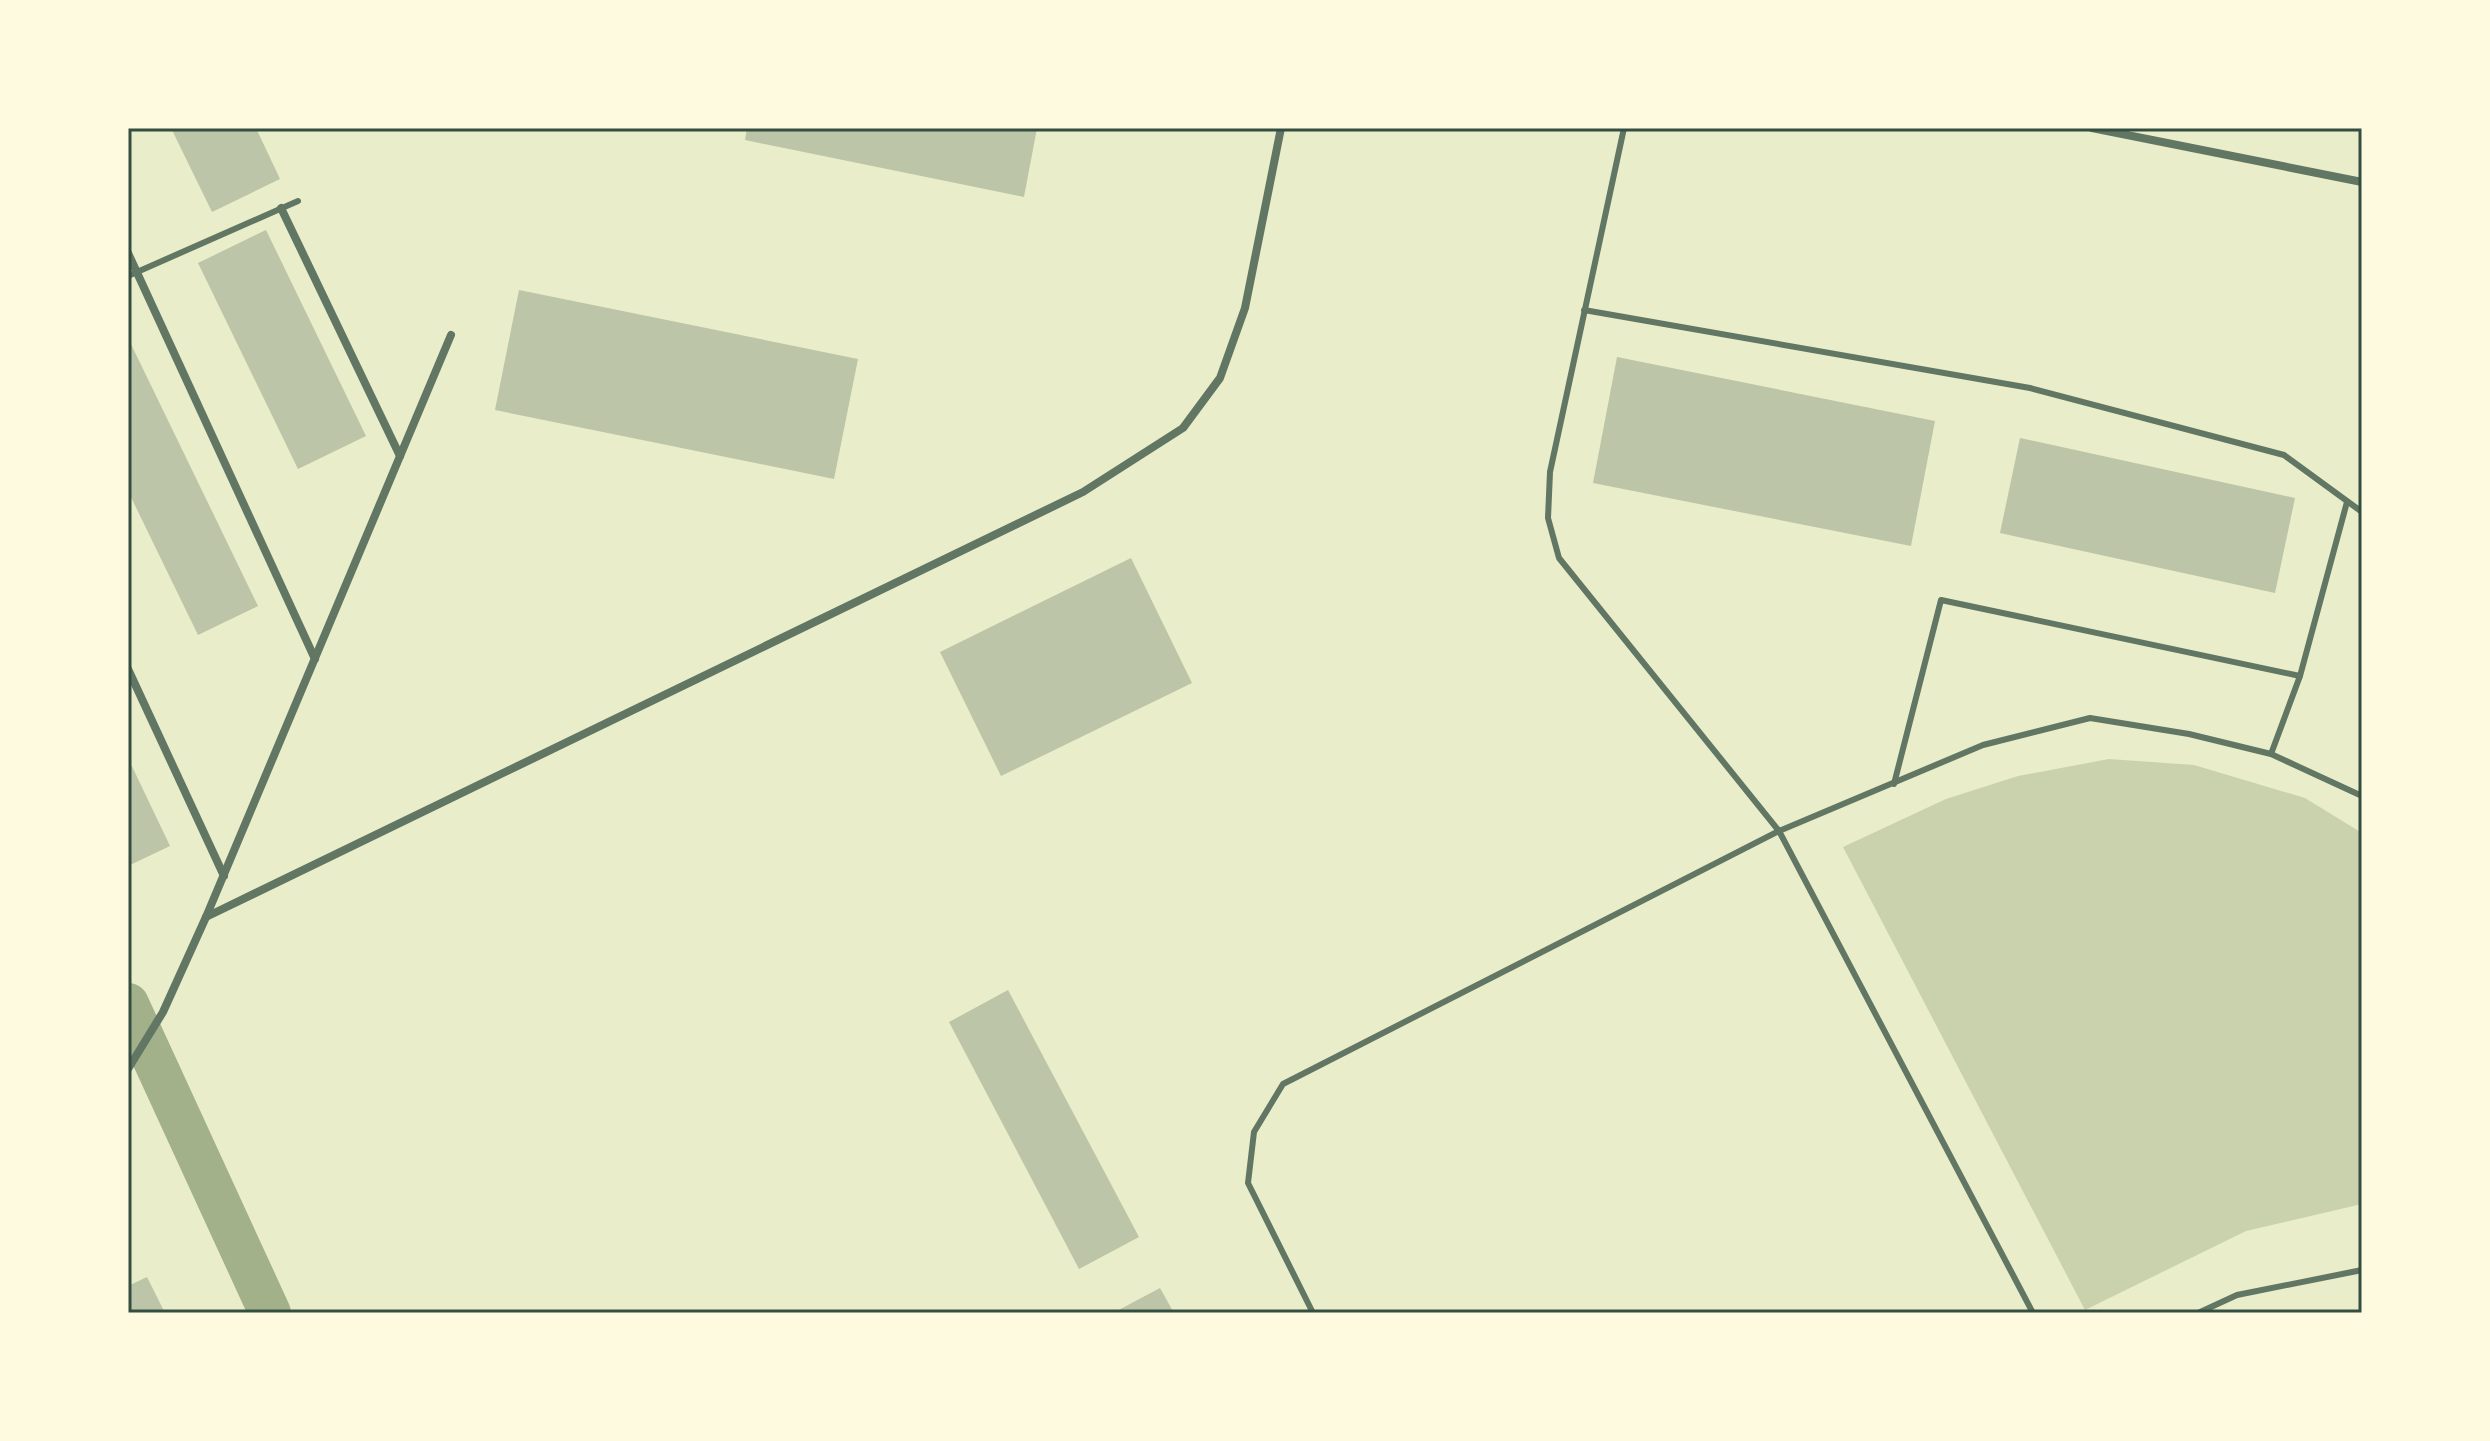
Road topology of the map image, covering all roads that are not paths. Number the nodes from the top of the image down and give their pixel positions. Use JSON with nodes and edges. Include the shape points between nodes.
{"nodes":[{"id":1,"x":1281,"y":128,"type":"edge"},
{"id":2,"x":1624,"y":128,"type":"edge"},
{"id":3,"x":2092,"y":128,"type":"edge"},
{"id":4,"x":2127,"y":131,"type":"edge"},
{"id":5,"x":2362,"y":182,"type":"edge"},
{"id":6,"x":298,"y":201,"type":"dead end"},
{"id":7,"x":281,"y":208,"type":"junction"},
{"id":8,"x":128,"y":253,"type":"edge"},
{"id":9,"x":132,"y":274,"type":"edge"},
{"id":10,"x":1584,"y":310,"type":"junction"},
{"id":11,"x":451,"y":335,"type":"dead end"},
{"id":12,"x":400,"y":456,"type":"junction"},
{"id":13,"x":2347,"y":502,"type":"junction"},
{"id":14,"x":2362,"y":512,"type":"edge"},
{"id":15,"x":315,"y":659,"type":"junction"},
{"id":16,"x":128,"y":669,"type":"edge"},
{"id":17,"x":2300,"y":676,"type":"junction"},
{"id":18,"x":2271,"y":754,"type":"junction"},
{"id":19,"x":1894,"y":784,"type":"junction"},
{"id":20,"x":2362,"y":796,"type":"edge"},
{"id":21,"x":1779,"y":831,"type":"junction"},
{"id":22,"x":224,"y":876,"type":"junction"},
{"id":23,"x":206,"y":917,"type":"junction"},
{"id":24,"x":130,"y":1066,"type":"edge"},
{"id":25,"x":2362,"y":1270,"type":"edge"},
{"id":26,"x":1313,"y":1313,"type":"edge"},
{"id":27,"x":2033,"y":1313,"type":"edge"},
{"id":28,"x":2198,"y":1313,"type":"edge"}],
"edges":[{"from":1,"to":23,"type":"street","via":[[1245,308],[1220,378],[1183,428],[1083,492]]},
{"from":2,"to":10,"type":"lane"},
{"from":3,"to":4,"type":"street"},
{"from":4,"to":5,"type":"street"},
{"from":6,"to":7,"type":"lane"},
{"from":7,"to":9,"type":"lane"},
{"from":7,"to":12,"type":"street"},
{"from":8,"to":9,"type":"street"},
{"from":9,"to":15,"type":"street"},
{"from":10,"to":13,"type":"lane","via":[[2030,388],[2284,455]]},
{"from":10,"to":21,"type":"lane","via":[[1550,472],[1548,518],[1559,558]]},
{"from":11,"to":12,"type":"street"},
{"from":12,"to":15,"type":"street"},
{"from":13,"to":14,"type":"lane"},
{"from":13,"to":17,"type":"lane"},
{"from":15,"to":22,"type":"street"},
{"from":16,"to":22,"type":"street"},
{"from":17,"to":18,"type":"lane"},
{"from":17,"to":19,"type":"lane","via":[[1941,600]]},
{"from":18,"to":19,"type":"lane","via":[[2090,718],[1983,745]]},
{"from":18,"to":20,"type":"lane"},
{"from":19,"to":21,"type":"lane"},
{"from":21,"to":26,"type":"lane","via":[[1283,1084],[1254,1132],[1248,1183]]},
{"from":21,"to":27,"type":"lane"},
{"from":22,"to":23,"type":"street"},
{"from":23,"to":24,"type":"street","via":[[163,1012]]},
{"from":25,"to":28,"type":"lane","via":[[2237,1295]]}]}
